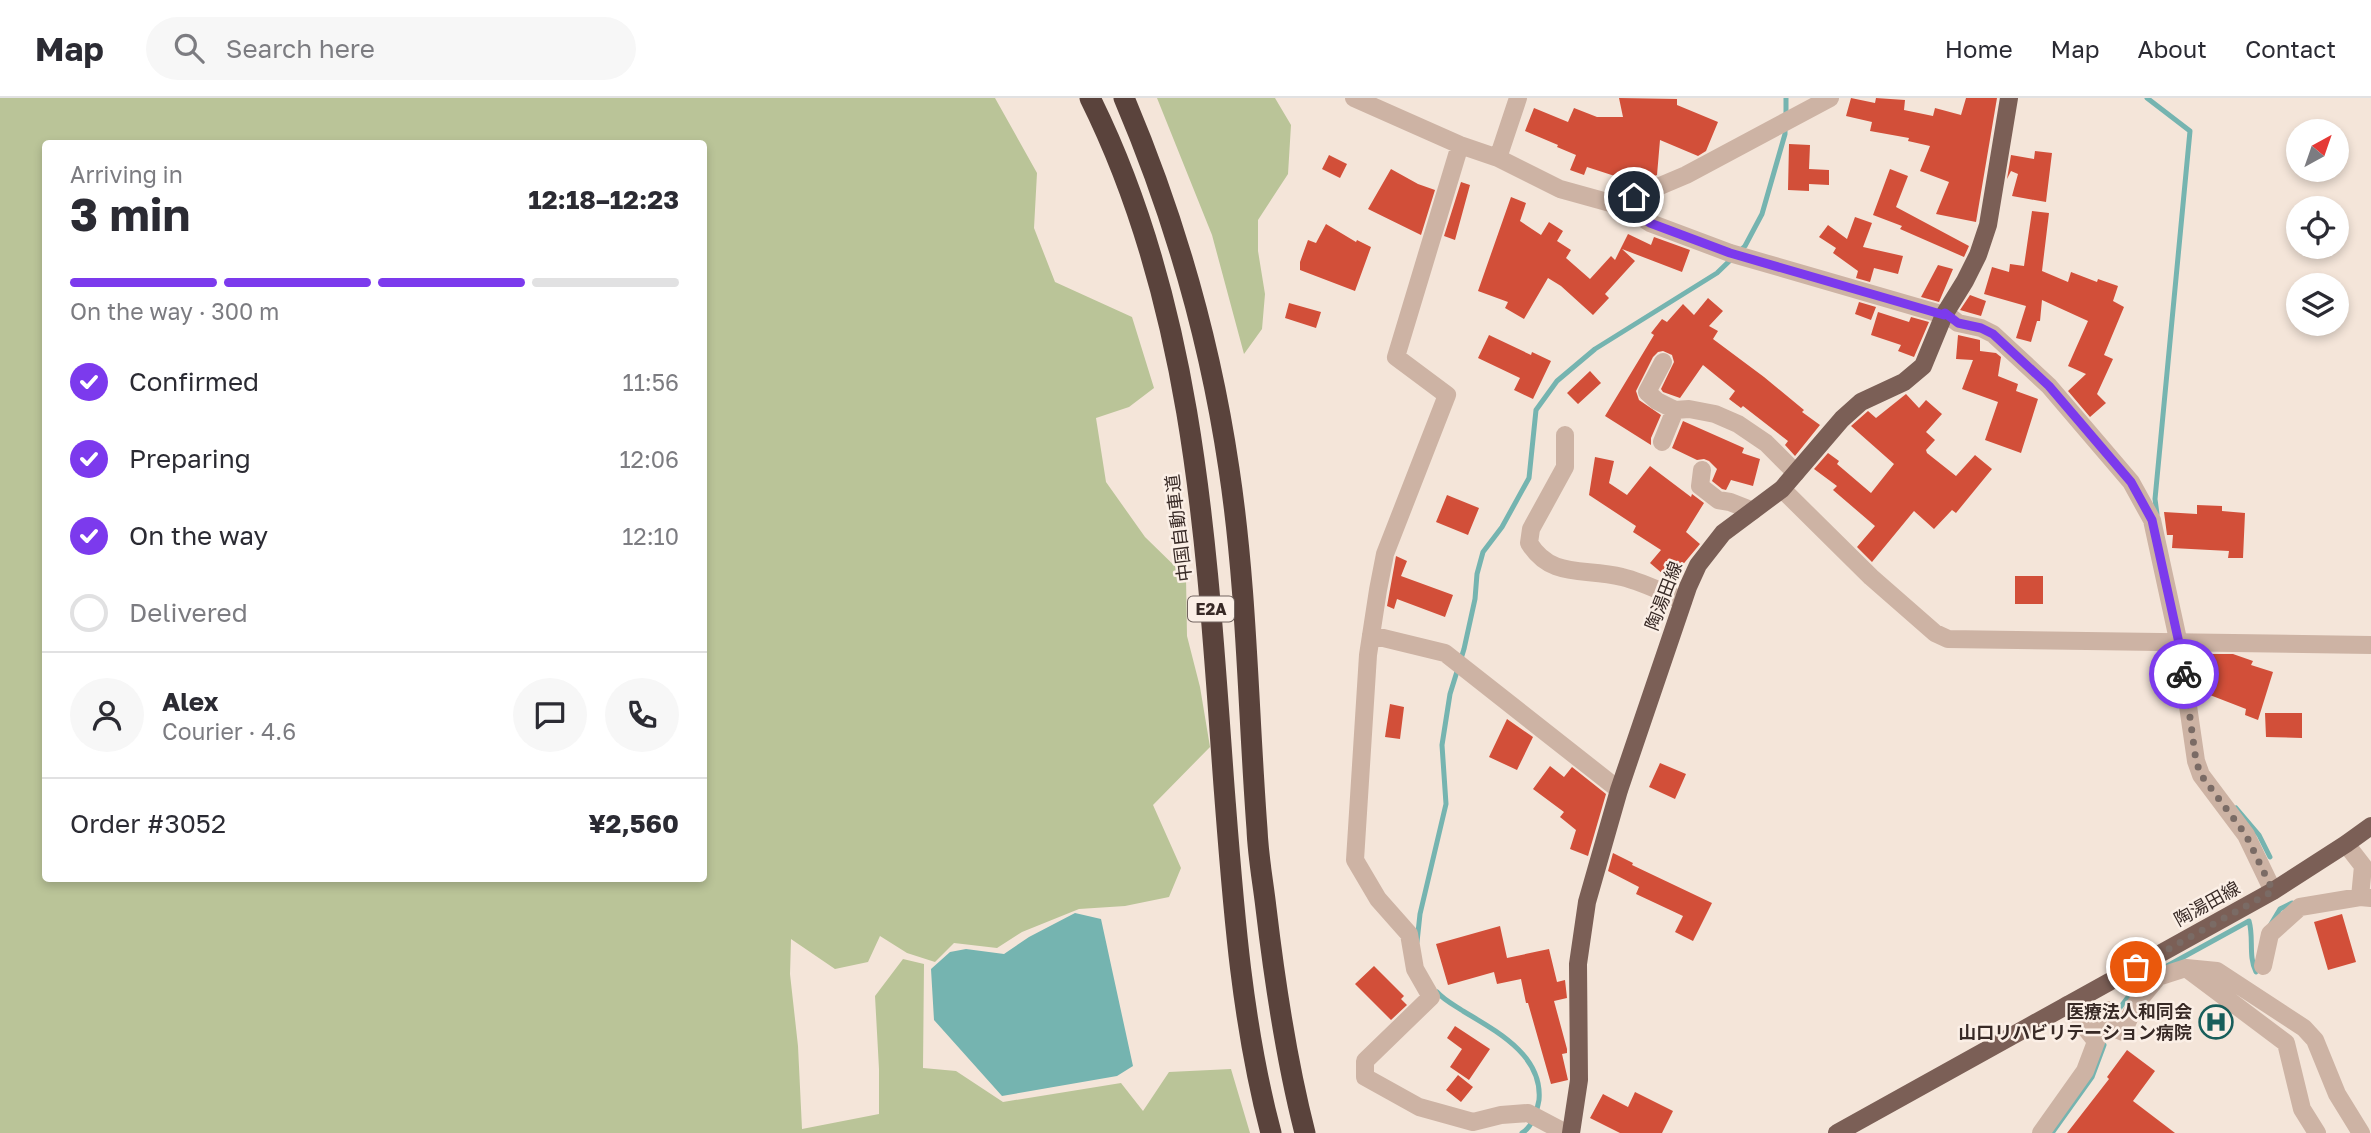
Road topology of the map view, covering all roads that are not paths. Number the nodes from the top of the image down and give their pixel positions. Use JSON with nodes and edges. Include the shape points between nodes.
{"nodes":[{"id":1,"x":1090,"y":98,"type":"edge"},
{"id":2,"x":1124,"y":98,"type":"edge"},
{"id":3,"x":1354,"y":98,"type":"edge"},
{"id":4,"x":1518,"y":98,"type":"edge"},
{"id":5,"x":1830,"y":98,"type":"edge"},
{"id":6,"x":2009,"y":98,"type":"edge"},
{"id":7,"x":1461,"y":145,"type":"junction"},
{"id":8,"x":1498,"y":158,"type":"junction"},
{"id":9,"x":1625,"y":207,"type":"junction"},
{"id":10,"x":1944,"y":314,"type":"junction"},
{"id":11,"x":1663,"y":362,"type":"dead end"},
{"id":12,"x":1675,"y":410,"type":"junction"},
{"id":13,"x":1565,"y":435,"type":"dead end"},
{"id":14,"x":1662,"y":442,"type":"dead end"},
{"id":15,"x":1702,"y":470,"type":"dead end"},
{"id":16,"x":1796,"y":473,"type":"junction"},
{"id":17,"x":1782,"y":489,"type":"junction"},
{"id":18,"x":1753,"y":511,"type":"junction"},
{"id":19,"x":1683,"y":601,"type":"junction"},
{"id":20,"x":1371,"y":635,"type":"junction"},
{"id":21,"x":2179,"y":643,"type":"junction"},
{"id":22,"x":2371,"y":645,"type":"edge"},
{"id":23,"x":1619,"y":790,"type":"junction"},
{"id":24,"x":2371,"y":826,"type":"edge"},
{"id":25,"x":2346,"y":844,"type":"junction"},
{"id":26,"x":2273,"y":891,"type":"junction"},
{"id":27,"x":2365,"y":898,"type":"edge"},
{"id":28,"x":2263,"y":966,"type":"dead end"},
{"id":29,"x":2186,"y":968,"type":"junction"},
{"id":30,"x":2067,"y":1005,"type":"junction"},
{"id":31,"x":2096,"y":1041,"type":"junction"},
{"id":32,"x":1271,"y":1133,"type":"edge"},
{"id":33,"x":1305,"y":1133,"type":"edge"},
{"id":34,"x":1566,"y":1133,"type":"edge"},
{"id":35,"x":1571,"y":1133,"type":"edge"},
{"id":36,"x":1838,"y":1133,"type":"edge"},
{"id":37,"x":2041,"y":1133,"type":"edge"},
{"id":38,"x":2316,"y":1133,"type":"edge"},
{"id":39,"x":2361,"y":1133,"type":"edge"}],
"edges":[{"from":1,"to":32,"type":"highway","name":"中国自動車道","number":"E2A","via":[[1147,244],[1182,382],[1209,586],[1240,964]]},
{"from":2,"to":33,"type":"highway","number":"E2A","via":[[1180,246],[1213,378],[1241,581],[1257,833],[1284,1039]]},
{"from":3,"to":7,"type":"street"},
{"from":4,"to":8,"type":"street"},
{"from":5,"to":9,"type":"street","via":[[1686,175],[1634,197]]},
{"from":6,"to":10,"type":"main road","name":"陶湯田線","via":[[1988,225],[1978,255]]},
{"from":7,"to":8,"type":"street"},
{"from":7,"to":20,"type":"street","via":[[1396,357],[1447,395],[1385,554]]},
{"from":8,"to":9,"type":"street","via":[[1560,189]]},
{"from":9,"to":10,"type":"street","via":[[1650,223],[1730,253]]},
{"from":10,"to":16,"type":"main road","name":"陶湯田線","via":[[1923,366],[1904,382],[1861,402]]},
{"from":10,"to":21,"type":"street","via":[[1993,334],[2049,386],[2131,482],[2152,520]]},
{"from":11,"to":12,"type":"street","via":[[1647,392]]},
{"from":12,"to":14,"type":"street"},
{"from":12,"to":16,"type":"street","via":[[1715,414],[1738,424],[1766,443]]},
{"from":13,"to":19,"type":"street","via":[[1565,467],[1531,529],[1529,542],[1536,554],[1557,568],[1636,580]]},
{"from":15,"to":18,"type":"street","via":[[1700,486],[1718,500]]},
{"from":16,"to":17,"type":"main road","name":"陶湯田線"},
{"from":17,"to":18,"type":"main road","name":"陶湯田線"},
{"from":17,"to":21,"type":"street","via":[[1871,577],[1948,639]]},
{"from":18,"to":19,"type":"main road","name":"陶湯田線","via":[[1723,533],[1698,565]]},
{"from":19,"to":23,"type":"main road","name":"陶湯田線"},
{"from":20,"to":23,"type":"street","via":[[1445,653]]},
{"from":20,"to":34,"type":"street","via":[[1355,860],[1378,899],[1409,934],[1415,969],[1431,997],[1365,1061],[1365,1077],[1419,1107],[1472,1122],[1501,1115],[1535,1116]]},
{"from":21,"to":22,"type":"street"},
{"from":21,"to":26,"type":"street","via":[[2201,775],[2246,835]]},
{"from":23,"to":35,"type":"main road","name":"陶湯田線","via":[[1582,935],[1579,1080]]},
{"from":24,"to":25,"type":"main road","name":"陶湯田線"},
{"from":25,"to":26,"type":"main road","name":"陶湯田線"},
{"from":25,"to":27,"type":"street","via":[[2363,866]]},
{"from":26,"to":30,"type":"main road","name":"陶湯田線"},
{"from":27,"to":28,"type":"street","via":[[2300,907],[2270,934]]},
{"from":29,"to":31,"type":"street","via":[[2158,977],[2135,1005],[2123,1032],[2106,1017]]},
{"from":29,"to":38,"type":"street","via":[[2286,1043],[2302,1110]]},
{"from":29,"to":39,"type":"street","via":[[2217,971],[2304,1028],[2315,1040],[2337,1094]]},
{"from":30,"to":31,"type":"street"},
{"from":30,"to":36,"type":"main road","name":"陶湯田線"},
{"from":31,"to":37,"type":"street","via":[[2085,1071]]}]}
